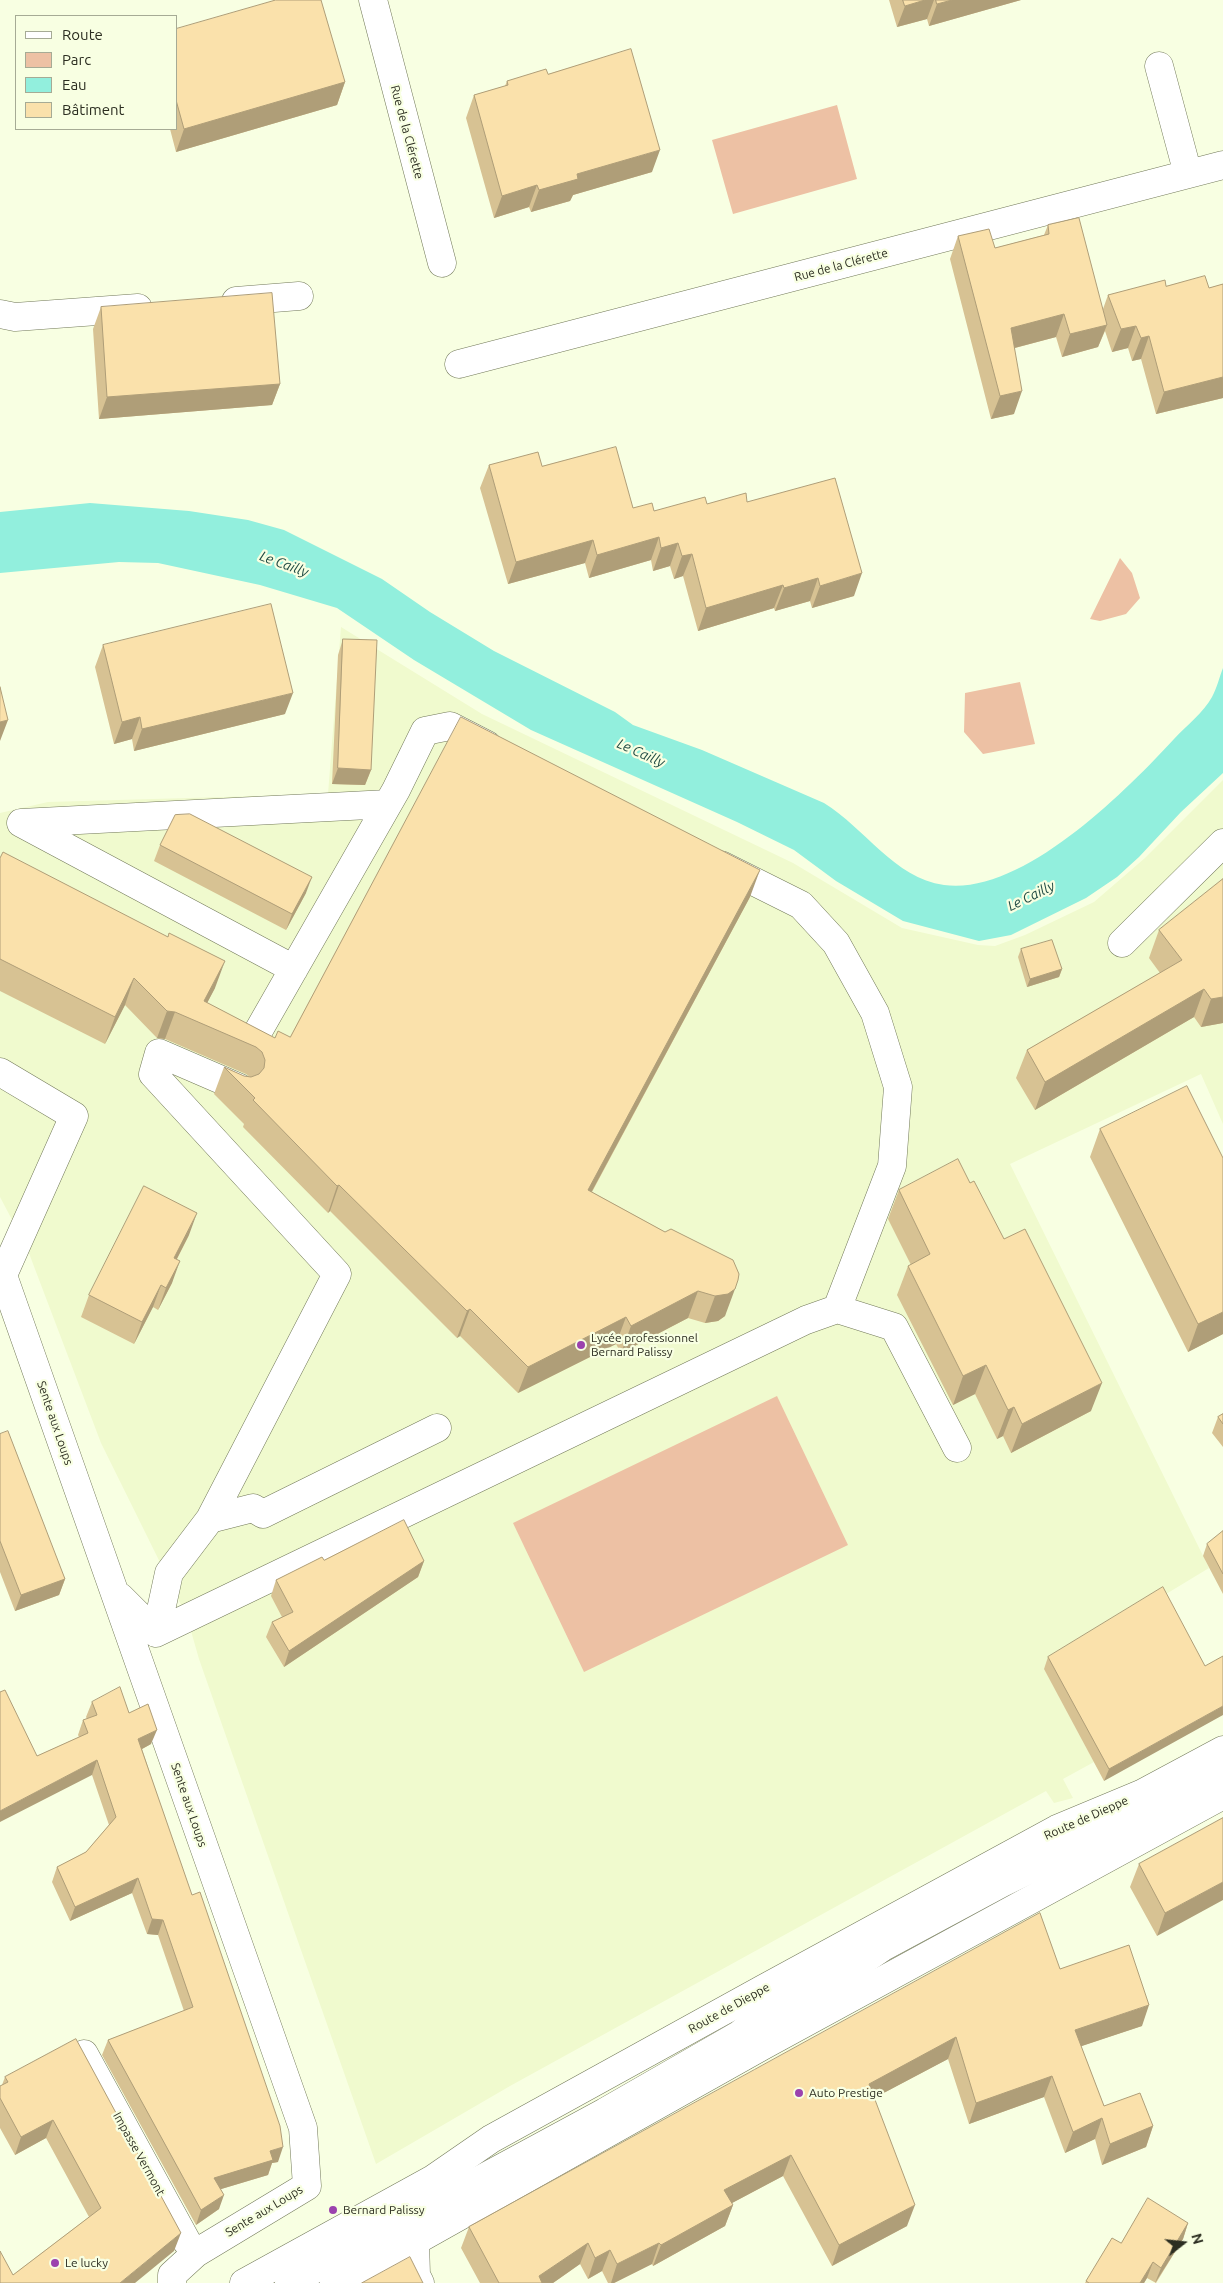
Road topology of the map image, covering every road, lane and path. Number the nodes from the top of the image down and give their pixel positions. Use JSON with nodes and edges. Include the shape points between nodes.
{"nodes":[{"id":1,"x":373,"y":0,"type":"edge"},
{"id":2,"x":1159,"y":66,"type":"dead end"},
{"id":3,"x":1223,"y":165,"type":"edge"},
{"id":4,"x":1188,"y":174,"type":"junction"},
{"id":5,"x":442,"y":263,"type":"dead end"},
{"id":6,"x":299,"y":296,"type":"dead end"},
{"id":7,"x":211,"y":303,"type":"edge"},
{"id":8,"x":162,"y":306,"type":"edge"},
{"id":9,"x":5,"y":316,"type":"edge"},
{"id":10,"x":459,"y":364,"type":"dead end"},
{"id":11,"x":512,"y":758,"type":"edge"},
{"id":12,"x":388,"y":804,"type":"junction"},
{"id":13,"x":10,"y":826,"type":"edge"},
{"id":14,"x":1223,"y":843,"type":"edge"},
{"id":15,"x":696,"y":851,"type":"edge"},
{"id":16,"x":1122,"y":942,"type":"dead end"},
{"id":17,"x":294,"y":969,"type":"junction"},
{"id":18,"x":256,"y":1035,"type":"edge"},
{"id":19,"x":0,"y":1072,"type":"edge"},
{"id":20,"x":240,"y":1088,"type":"edge"},
{"id":21,"x":2,"y":1271,"type":"edge"},
{"id":22,"x":836,"y":1308,"type":"junction"},
{"id":23,"x":437,"y":1428,"type":"dead end"},
{"id":24,"x":957,"y":1448,"type":"dead end"},
{"id":25,"x":210,"y":1519,"type":"junction"},
{"id":26,"x":114,"y":1591,"type":"junction"},
{"id":27,"x":156,"y":1633,"type":"junction"},
{"id":28,"x":1223,"y":1750,"type":"edge"},
{"id":29,"x":1223,"y":1773,"type":"edge"},
{"id":30,"x":1223,"y":1795,"type":"edge"},
{"id":31,"x":872,"y":1931,"type":"junction"},
{"id":32,"x":764,"y":2046,"type":"junction"},
{"id":33,"x":84,"y":2054,"type":"edge"},
{"id":34,"x":415,"y":2241,"type":"junction"},
{"id":35,"x":196,"y":2253,"type":"junction"},
{"id":36,"x":172,"y":2283,"type":"edge"},
{"id":37,"x":244,"y":2283,"type":"edge"},
{"id":38,"x":289,"y":2283,"type":"edge"},
{"id":39,"x":334,"y":2283,"type":"edge"},
{"id":40,"x":420,"y":2283,"type":"edge"}],
"edges":[{"from":1,"to":5,"type":"street","name":"Rue de la Clérette"},
{"from":2,"to":4,"type":"street"},
{"from":3,"to":4,"type":"street","name":"Rue de la Clérette"},
{"from":4,"to":10,"type":"street","name":"Rue de la Clérette"},
{"from":6,"to":7,"type":"street"},
{"from":8,"to":9,"type":"street"},
{"from":11,"to":12,"type":"street","via":[[450,726],[425,731]]},
{"from":12,"to":13,"type":"street"},
{"from":12,"to":17,"type":"street"},
{"from":13,"to":17,"type":"street"},
{"from":14,"to":16,"type":"street"},
{"from":15,"to":22,"type":"street","via":[[801,905],[836,943],[875,1013],[898,1087],[892,1166]]},
{"from":17,"to":18,"type":"street"},
{"from":19,"to":21,"type":"street","via":[[74,1116]]},
{"from":20,"to":25,"type":"street","via":[[159,1053],[153,1074],[337,1274]]},
{"from":21,"to":26,"type":"street","name":"Sente aux Loups"},
{"from":22,"to":24,"type":"street","via":[[894,1327]]},
{"from":22,"to":27,"type":"street","via":[[788,1328]]},
{"from":23,"to":25,"type":"street","via":[[263,1514],[253,1508]]},
{"from":25,"to":27,"type":"street","via":[[169,1573]]},
{"from":26,"to":27,"type":"street"},
{"from":26,"to":35,"type":"street","name":"Sente aux Loups","via":[[303,2128],[307,2186]]},
{"from":28,"to":31,"type":"street","name":"Route de Dieppe","via":[[1140,1794],[1057,1829]]},
{"from":29,"to":32,"type":"street","via":[[1002,1883],[883,1947],[833,1981]]},
{"from":30,"to":32,"type":"street"},
{"from":31,"to":37,"type":"street","name":"Route de Dieppe","via":[[491,2139],[433,2179]]},
{"from":31,"to":38,"type":"street","via":[[819,1967],[739,2035],[605,2112]]},
{"from":32,"to":34,"type":"street"},
{"from":33,"to":35,"type":"street","name":"Impasse Vermont"},
{"from":34,"to":39,"type":"street"},
{"from":34,"to":40,"type":"street","via":[[416,2275]]},
{"from":35,"to":36,"type":"street","name":"Sente aux Loups","via":[[172,2274]]}]}
